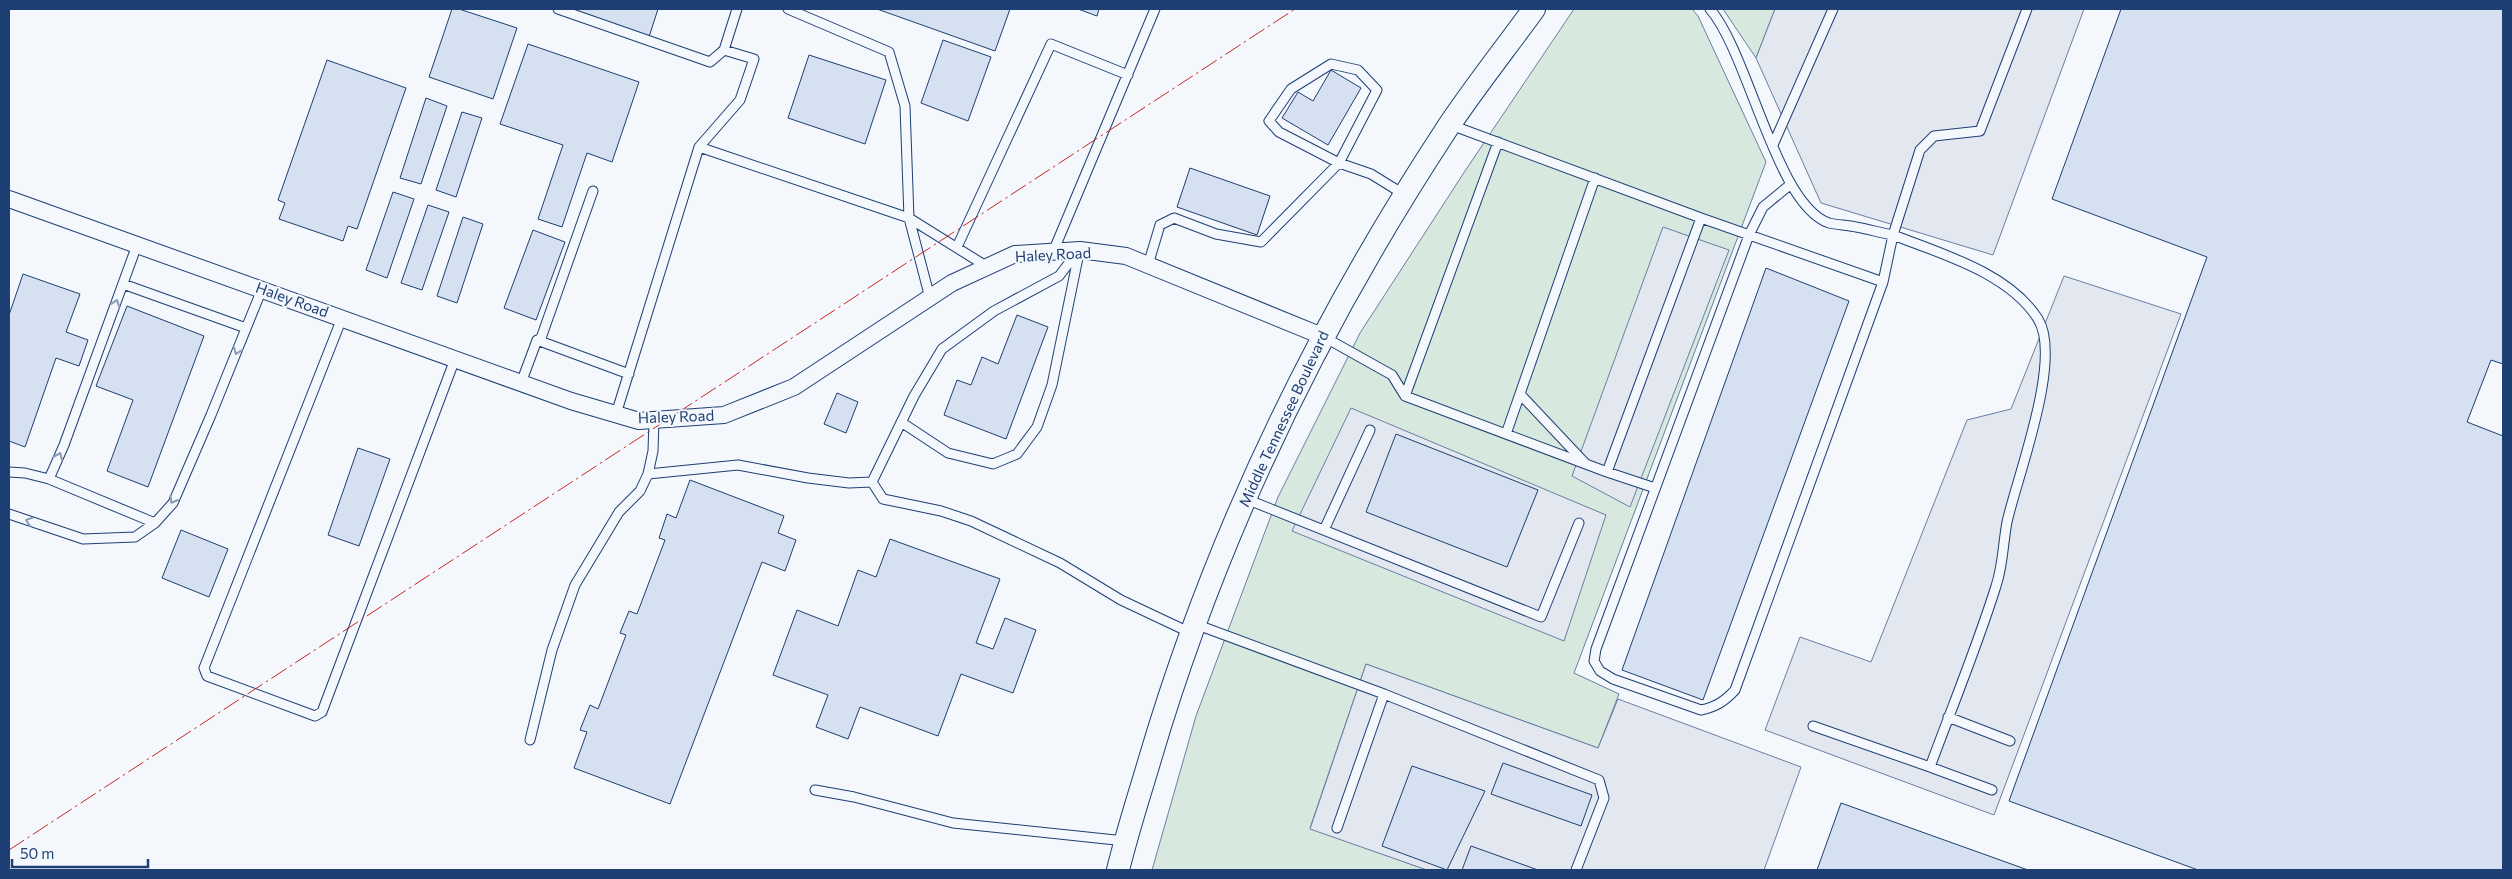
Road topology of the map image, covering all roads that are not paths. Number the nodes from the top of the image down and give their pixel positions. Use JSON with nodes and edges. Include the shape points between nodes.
{"nodes":[{"id":1,"x":558,"y":9,"type":"edge"},
{"id":2,"x":737,"y":9,"type":"edge"},
{"id":3,"x":788,"y":9,"type":"edge"},
{"id":4,"x":1155,"y":9,"type":"edge"},
{"id":5,"x":1534,"y":9,"type":"edge"},
{"id":6,"x":1710,"y":9,"type":"edge"},
{"id":7,"x":1833,"y":9,"type":"edge"},
{"id":8,"x":2027,"y":9,"type":"edge"},
{"id":9,"x":724,"y":50,"type":"junction"},
{"id":10,"x":1128,"y":75,"type":"junction"},
{"id":11,"x":1450,"y":124,"type":"junction"},
{"id":12,"x":1498,"y":142,"type":"junction"},
{"id":13,"x":1773,"y":145,"type":"junction"},
{"id":14,"x":700,"y":147,"type":"junction"},
{"id":15,"x":1340,"y":163,"type":"junction"},
{"id":16,"x":1595,"y":178,"type":"junction"},
{"id":17,"x":1791,"y":184,"type":"junction"},
{"id":18,"x":593,"y":191,"type":"dead end"},
{"id":19,"x":1405,"y":196,"type":"junction"},
{"id":20,"x":9,"y":199,"type":"edge"},
{"id":21,"x":909,"y":218,"type":"junction"},
{"id":22,"x":1701,"y":218,"type":"junction"},
{"id":23,"x":1749,"y":235,"type":"junction"},
{"id":24,"x":1893,"y":235,"type":"junction"},
{"id":25,"x":137,"y":244,"type":"junction"},
{"id":26,"x":956,"y":247,"type":"junction"},
{"id":27,"x":1080,"y":250,"type":"junction"},
{"id":28,"x":1053,"y":252,"type":"junction"},
{"id":29,"x":1148,"y":265,"type":"junction"},
{"id":30,"x":986,"y":266,"type":"junction"},
{"id":31,"x":1883,"y":282,"type":"junction"},
{"id":32,"x":123,"y":284,"type":"junction"},
{"id":33,"x":262,"y":289,"type":"junction"},
{"id":34,"x":930,"y":298,"type":"junction"},
{"id":35,"x":342,"y":318,"type":"junction"},
{"id":36,"x":246,"y":328,"type":"junction"},
{"id":37,"x":1322,"y":336,"type":"junction"},
{"id":38,"x":540,"y":341,"type":"junction"},
{"id":39,"x":456,"y":359,"type":"junction"},
{"id":40,"x":629,"y":374,"type":"junction"},
{"id":41,"x":521,"y":383,"type":"junction"},
{"id":42,"x":1520,"y":394,"type":"junction"},
{"id":43,"x":1405,"y":396,"type":"junction"},
{"id":44,"x":616,"y":414,"type":"junction"},
{"id":45,"x":654,"y":420,"type":"junction"},
{"id":46,"x":901,"y":422,"type":"junction"},
{"id":47,"x":1370,"y":430,"type":"dead end"},
{"id":48,"x":1506,"y":434,"type":"junction"},
{"id":49,"x":1587,"y":465,"type":"junction"},
{"id":50,"x":9,"y":472,"type":"edge"},
{"id":51,"x":1608,"y":472,"type":"junction"},
{"id":52,"x":648,"y":474,"type":"junction"},
{"id":53,"x":49,"y":479,"type":"junction"},
{"id":54,"x":872,"y":482,"type":"junction"},
{"id":55,"x":1655,"y":488,"type":"junction"},
{"id":56,"x":1245,"y":499,"type":"junction"},
{"id":57,"x":9,"y":514,"type":"edge"},
{"id":58,"x":155,"y":523,"type":"junction"},
{"id":59,"x":1579,"y":524,"type":"dead end"},
{"id":60,"x":1324,"y":530,"type":"junction"},
{"id":61,"x":1193,"y":628,"type":"junction"},
{"id":62,"x":1384,"y":694,"type":"junction"},
{"id":63,"x":1948,"y":717,"type":"junction"},
{"id":64,"x":1813,"y":726,"type":"dead end"},
{"id":65,"x":530,"y":740,"type":"dead end"},
{"id":66,"x":2010,"y":741,"type":"dead end"},
{"id":67,"x":1930,"y":768,"type":"junction"},
{"id":68,"x":815,"y":790,"type":"dead end"},
{"id":69,"x":1992,"y":790,"type":"dead end"},
{"id":70,"x":1337,"y":828,"type":"dead end"},
{"id":71,"x":1125,"y":841,"type":"junction"},
{"id":72,"x":1118,"y":870,"type":"edge"},
{"id":73,"x":1576,"y":870,"type":"edge"}],
"edges":[{"from":1,"to":9,"type":"lane","via":[[710,62]]},
{"from":2,"to":9,"type":"lane"},
{"from":3,"to":21,"type":"lane","via":[[889,52],[905,106]]},
{"from":4,"to":10,"type":"lane"},
{"from":5,"to":11,"type":"main road","name":"Middle Tennessee Boulevard"},
{"from":6,"to":13,"type":"lane","via":[[1737,55]]},
{"from":7,"to":13,"type":"lane"},
{"from":8,"to":24,"type":"lane","via":[[1980,131],[1934,136],[1920,150]]},
{"from":9,"to":14,"type":"lane","via":[[754,59],[740,100]]},
{"from":10,"to":26,"type":"lane","via":[[1051,44]]},
{"from":10,"to":28,"type":"lane"},
{"from":11,"to":12,"type":"lane"},
{"from":11,"to":19,"type":"main road","name":"Middle Tennessee Boulevard"},
{"from":12,"to":16,"type":"lane"},
{"from":12,"to":43,"type":"lane"},
{"from":13,"to":17,"type":"lane"},
{"from":14,"to":21,"type":"lane"},
{"from":14,"to":40,"type":"lane"},
{"from":15,"to":15,"type":"lane","via":[[1377,90],[1358,70],[1331,64],[1291,89],[1269,121],[1279,132]]},
{"from":15,"to":19,"type":"lane","via":[[1371,174]]},
{"from":15,"to":29,"type":"lane","via":[[1261,242],[1216,234],[1174,218],[1160,225]]},
{"from":16,"to":22,"type":"lane"},
{"from":16,"to":42,"type":"lane"},
{"from":17,"to":23,"type":"lane","via":[[1763,207]]},
{"from":17,"to":24,"type":"lane","via":[[1810,211],[1828,222]]},
{"from":18,"to":38,"type":"lane"},
{"from":19,"to":37,"type":"main road","name":"Middle Tennessee Boulevard"},
{"from":20,"to":25,"type":"street","name":"Haley Road"},
{"from":21,"to":26,"type":"lane"},
{"from":21,"to":34,"type":"lane"},
{"from":22,"to":23,"type":"lane"},
{"from":22,"to":51,"type":"lane"},
{"from":23,"to":31,"type":"lane"},
{"from":23,"to":55,"type":"lane"},
{"from":24,"to":31,"type":"lane"},
{"from":24,"to":63,"type":"lane","via":[[1972,266],[2008,287],[2039,320],[2047,352],[2041,394],[2007,522],[1997,584]]},
{"from":25,"to":32,"type":"lane"},
{"from":25,"to":33,"type":"street","name":"Haley Road"},
{"from":26,"to":30,"type":"lane"},
{"from":27,"to":28,"type":"street","name":"Haley Road"},
{"from":27,"to":29,"type":"street","name":"Haley Road","via":[[1126,256]]},
{"from":27,"to":46,"type":"lane","via":[[1058,276],[994,311],[942,349]]},
{"from":27,"to":46,"type":"lane","via":[[1052,385],[1037,428],[1017,454],[993,464],[948,453]]},
{"from":28,"to":30,"type":"street","name":"Haley Road","via":[[1015,254]]},
{"from":29,"to":37,"type":"street","name":"Haley Road"},
{"from":30,"to":34,"type":"street","name":"Haley Road"},
{"from":31,"to":55,"type":"lane","via":[[1734,690],[1712,708],[1701,710],[1613,679],[1600,671],[1594,662]]},
{"from":32,"to":36,"type":"lane"},
{"from":53,"to":32,"type":"lane","one_way":true},
{"from":33,"to":35,"type":"street","name":"Haley Road"},
{"from":33,"to":36,"type":"lane"},
{"from":34,"to":45,"type":"street","name":"Haley Road","via":[[794,387],[724,415]]},
{"from":35,"to":39,"type":"street","name":"Haley Road"},
{"from":35,"to":39,"type":"lane","via":[[204,668],[207,676],[315,716],[322,712]]},
{"from":36,"to":58,"type":"lane","one_way":true,"via":[[173,503]]},
{"from":37,"to":43,"type":"lane","via":[[1392,375]]},
{"from":37,"to":56,"type":"main road","name":"Middle Tennessee Boulevard"},
{"from":38,"to":40,"type":"lane"},
{"from":38,"to":41,"type":"lane","via":[[537,340]]},
{"from":39,"to":41,"type":"street","name":"Haley Road"},
{"from":40,"to":44,"type":"lane"},
{"from":41,"to":44,"type":"street","name":"Haley Road"},
{"from":42,"to":48,"type":"lane"},
{"from":42,"to":49,"type":"lane"},
{"from":43,"to":48,"type":"lane"},
{"from":44,"to":45,"type":"street","name":"Haley Road","via":[[639,421]]},
{"from":45,"to":52,"type":"lane"},
{"from":46,"to":54,"type":"lane"},
{"from":47,"to":60,"type":"lane"},
{"from":48,"to":49,"type":"lane"},
{"from":49,"to":51,"type":"lane"},
{"from":50,"to":53,"type":"lane"},
{"from":51,"to":55,"type":"lane"},
{"from":52,"to":54,"type":"lane","via":[[738,465],[808,478]]},
{"from":52,"to":65,"type":"lane","via":[[640,491],[619,512],[575,585],[552,650]]},
{"from":53,"to":58,"type":"lane"},
{"from":54,"to":61,"type":"lane","via":[[883,500],[941,511],[971,521],[1060,563],[1121,600]]},
{"from":56,"to":60,"type":"lane"},
{"from":56,"to":61,"type":"main road","name":"Middle Tennessee Boulevard"},
{"from":58,"to":57,"type":"lane","one_way":true,"via":[[135,537],[83,539]]},
{"from":59,"to":60,"type":"lane","via":[[1541,617]]},
{"from":61,"to":62,"type":"lane"},
{"from":61,"to":71,"type":"main road","name":"Middle Tennessee Boulevard","via":[[1171,688]]},
{"from":62,"to":70,"type":"lane"},
{"from":62,"to":73,"type":"lane","via":[[1599,780],[1604,798]]},
{"from":63,"to":66,"type":"lane"},
{"from":63,"to":67,"type":"lane"},
{"from":64,"to":67,"type":"lane"},
{"from":67,"to":69,"type":"lane"},
{"from":68,"to":71,"type":"lane","via":[[854,796],[953,823]]},
{"from":71,"to":72,"type":"main road","name":"Middle Tennessee Boulevard"}]}
